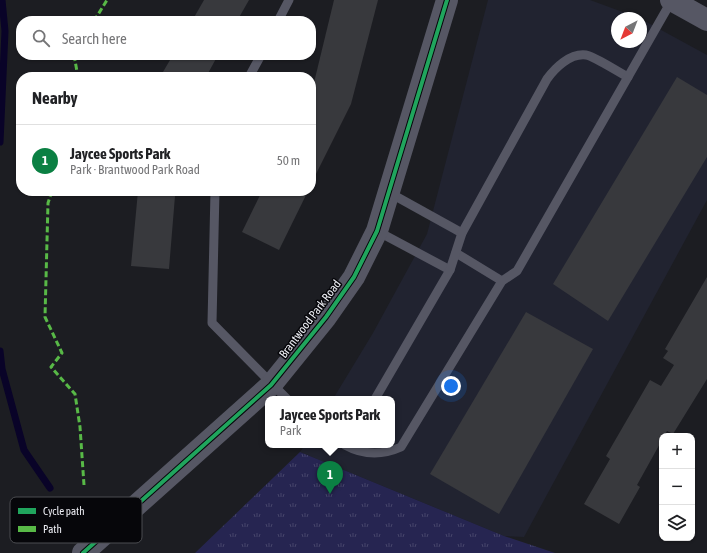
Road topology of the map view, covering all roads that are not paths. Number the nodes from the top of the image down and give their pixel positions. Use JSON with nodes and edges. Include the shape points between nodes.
{"nodes":[{"id":1,"x":288,"y":0,"type":"edge"},
{"id":2,"x":447,"y":0,"type":"edge"},
{"id":3,"x":671,"y":0,"type":"edge"},
{"id":4,"x":280,"y":16,"type":"edge"},
{"id":5,"x":707,"y":20,"type":"edge"},
{"id":6,"x":258,"y":60,"type":"edge"},
{"id":7,"x":252,"y":72,"type":"edge"},
{"id":8,"x":628,"y":77,"type":"junction"},
{"id":9,"x":388,"y":192,"type":"junction"},
{"id":10,"x":216,"y":196,"type":"edge"},
{"id":11,"x":377,"y":231,"type":"junction"},
{"id":12,"x":462,"y":233,"type":"junction"},
{"id":13,"x":456,"y":253,"type":"junction"},
{"id":14,"x":450,"y":270,"type":"junction"},
{"id":15,"x":502,"y":281,"type":"junction"},
{"id":16,"x":279,"y":392,"type":"edge"},
{"id":17,"x":377,"y":396,"type":"edge"},
{"id":18,"x":265,"y":404,"type":"edge"},
{"id":19,"x":351,"y":448,"type":"edge"},
{"id":20,"x":142,"y":505,"type":"edge"},
{"id":21,"x":95,"y":543,"type":"edge"},
{"id":22,"x":83,"y":553,"type":"edge"}],
"edges":[{"from":1,"to":4,"type":"lane"},
{"from":2,"to":9,"type":"street","name":"Brantwood Park Road"},
{"from":3,"to":5,"type":"street"},
{"from":3,"to":8,"type":"lane"},
{"from":6,"to":7,"type":"lane"},
{"from":8,"to":12,"type":"lane","via":[[586,55],[573,56],[554,69]]},
{"from":8,"to":15,"type":"lane","via":[[517,271]]},
{"from":9,"to":11,"type":"street","name":"Brantwood Park Road"},
{"from":9,"to":12,"type":"lane"},
{"from":10,"to":16,"type":"lane","via":[[212,323]]},
{"from":11,"to":14,"type":"lane"},
{"from":11,"to":16,"type":"street","name":"Brantwood Park Road","via":[[354,277]]},
{"from":12,"to":13,"type":"lane"},
{"from":13,"to":14,"type":"lane"},
{"from":13,"to":15,"type":"lane"},
{"from":14,"to":17,"type":"lane"},
{"from":15,"to":19,"type":"lane","via":[[401,447],[390,452],[374,454],[358,452]]},
{"from":18,"to":20,"type":"street","name":"Brantwood Park Road"},
{"from":21,"to":22,"type":"street","name":"Brantwood Park Road"}]}
